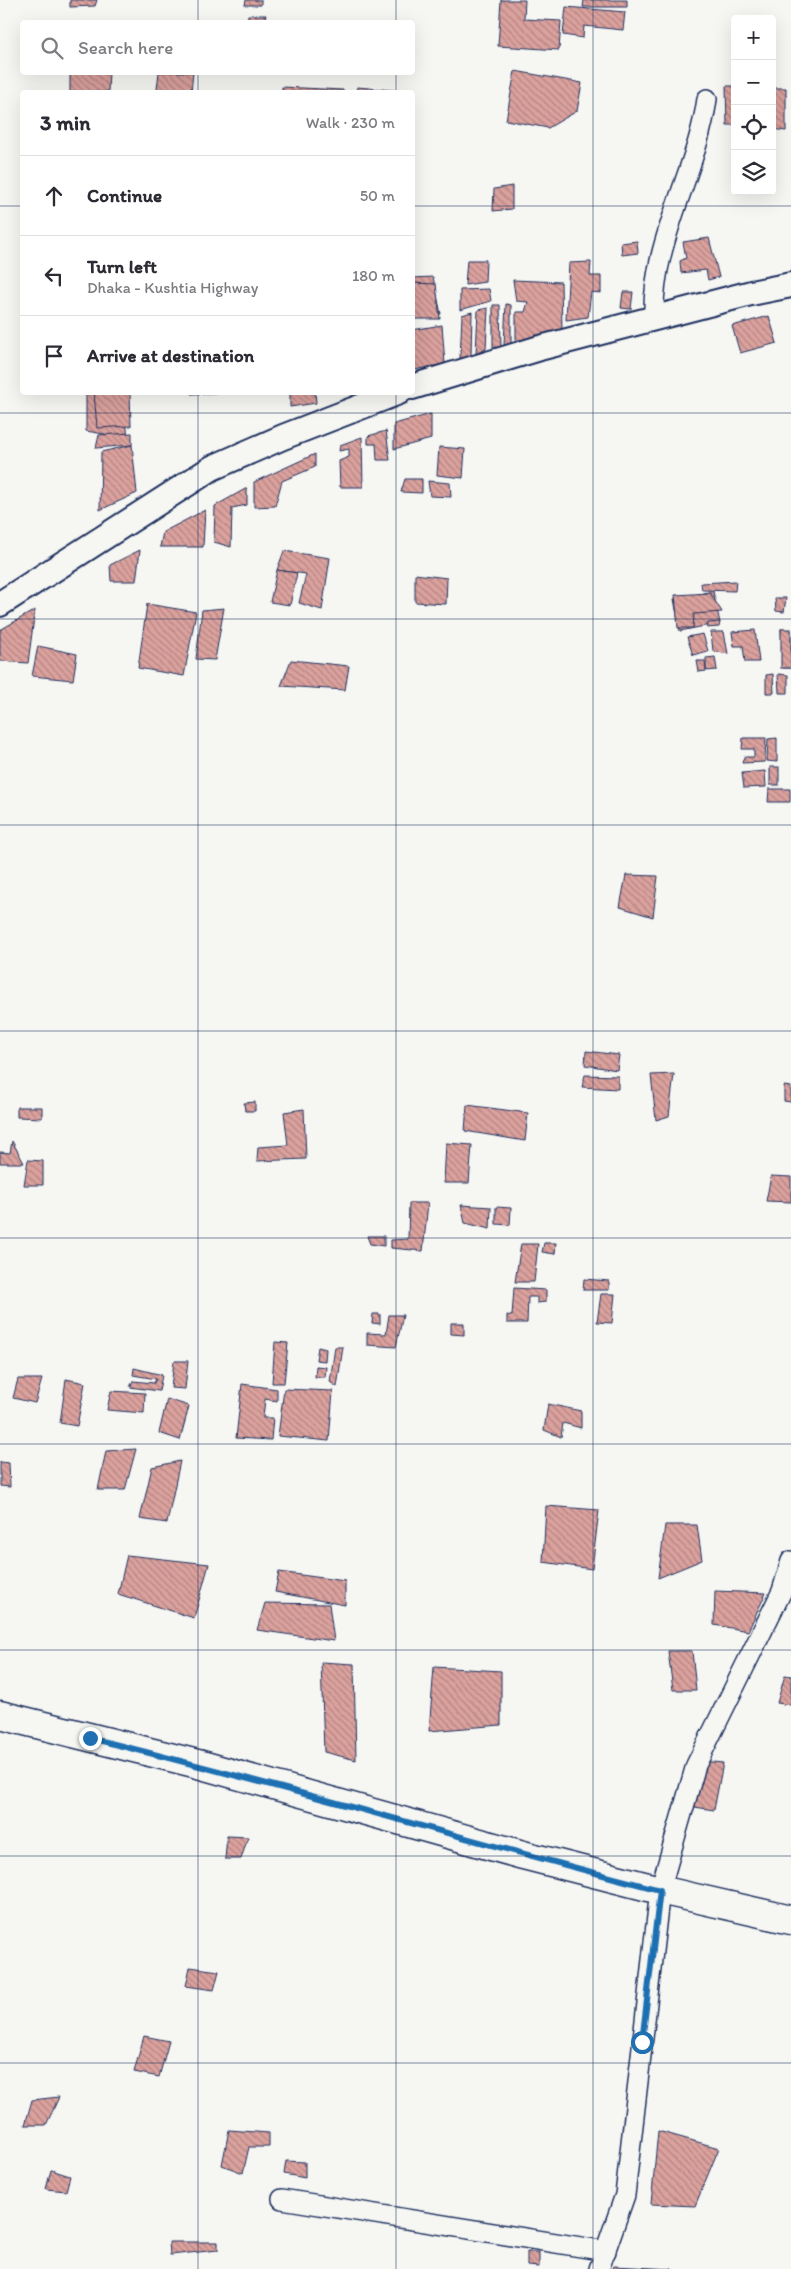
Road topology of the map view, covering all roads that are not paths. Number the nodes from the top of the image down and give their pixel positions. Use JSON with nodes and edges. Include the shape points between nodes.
{"nodes":[{"id":1,"x":707,"y":99,"type":"dead end"},
{"id":2,"x":791,"y":285,"type":"edge"},
{"id":3,"x":654,"y":318,"type":"junction"},
{"id":4,"x":415,"y":386,"type":"edge"},
{"id":5,"x":391,"y":395,"type":"edge"},
{"id":6,"x":0,"y":604,"type":"edge"},
{"id":7,"x":791,"y":1561,"type":"edge"},
{"id":8,"x":0,"y":1715,"type":"edge"},
{"id":9,"x":660,"y":1890,"type":"junction"},
{"id":10,"x":791,"y":1920,"type":"edge"},
{"id":11,"x":282,"y":2199,"type":"dead end"},
{"id":12,"x":606,"y":2251,"type":"junction"},
{"id":13,"x":599,"y":2269,"type":"edge"}],
"edges":[{"from":1,"to":3,"type":"street","via":[[698,145],[658,268]]},
{"from":2,"to":3,"type":"street"},
{"from":3,"to":4,"type":"street"},
{"from":5,"to":6,"type":"street","via":[[212,468]]},
{"from":7,"to":9,"type":"street","via":[[782,1591],[696,1765]]},
{"from":8,"to":9,"type":"main road","via":[[198,1764],[522,1855]]},
{"from":9,"to":10,"type":"main road"},
{"from":9,"to":12,"type":"street","via":[[625,2195]]},
{"from":11,"to":12,"type":"street"},
{"from":12,"to":13,"type":"street"}]}
